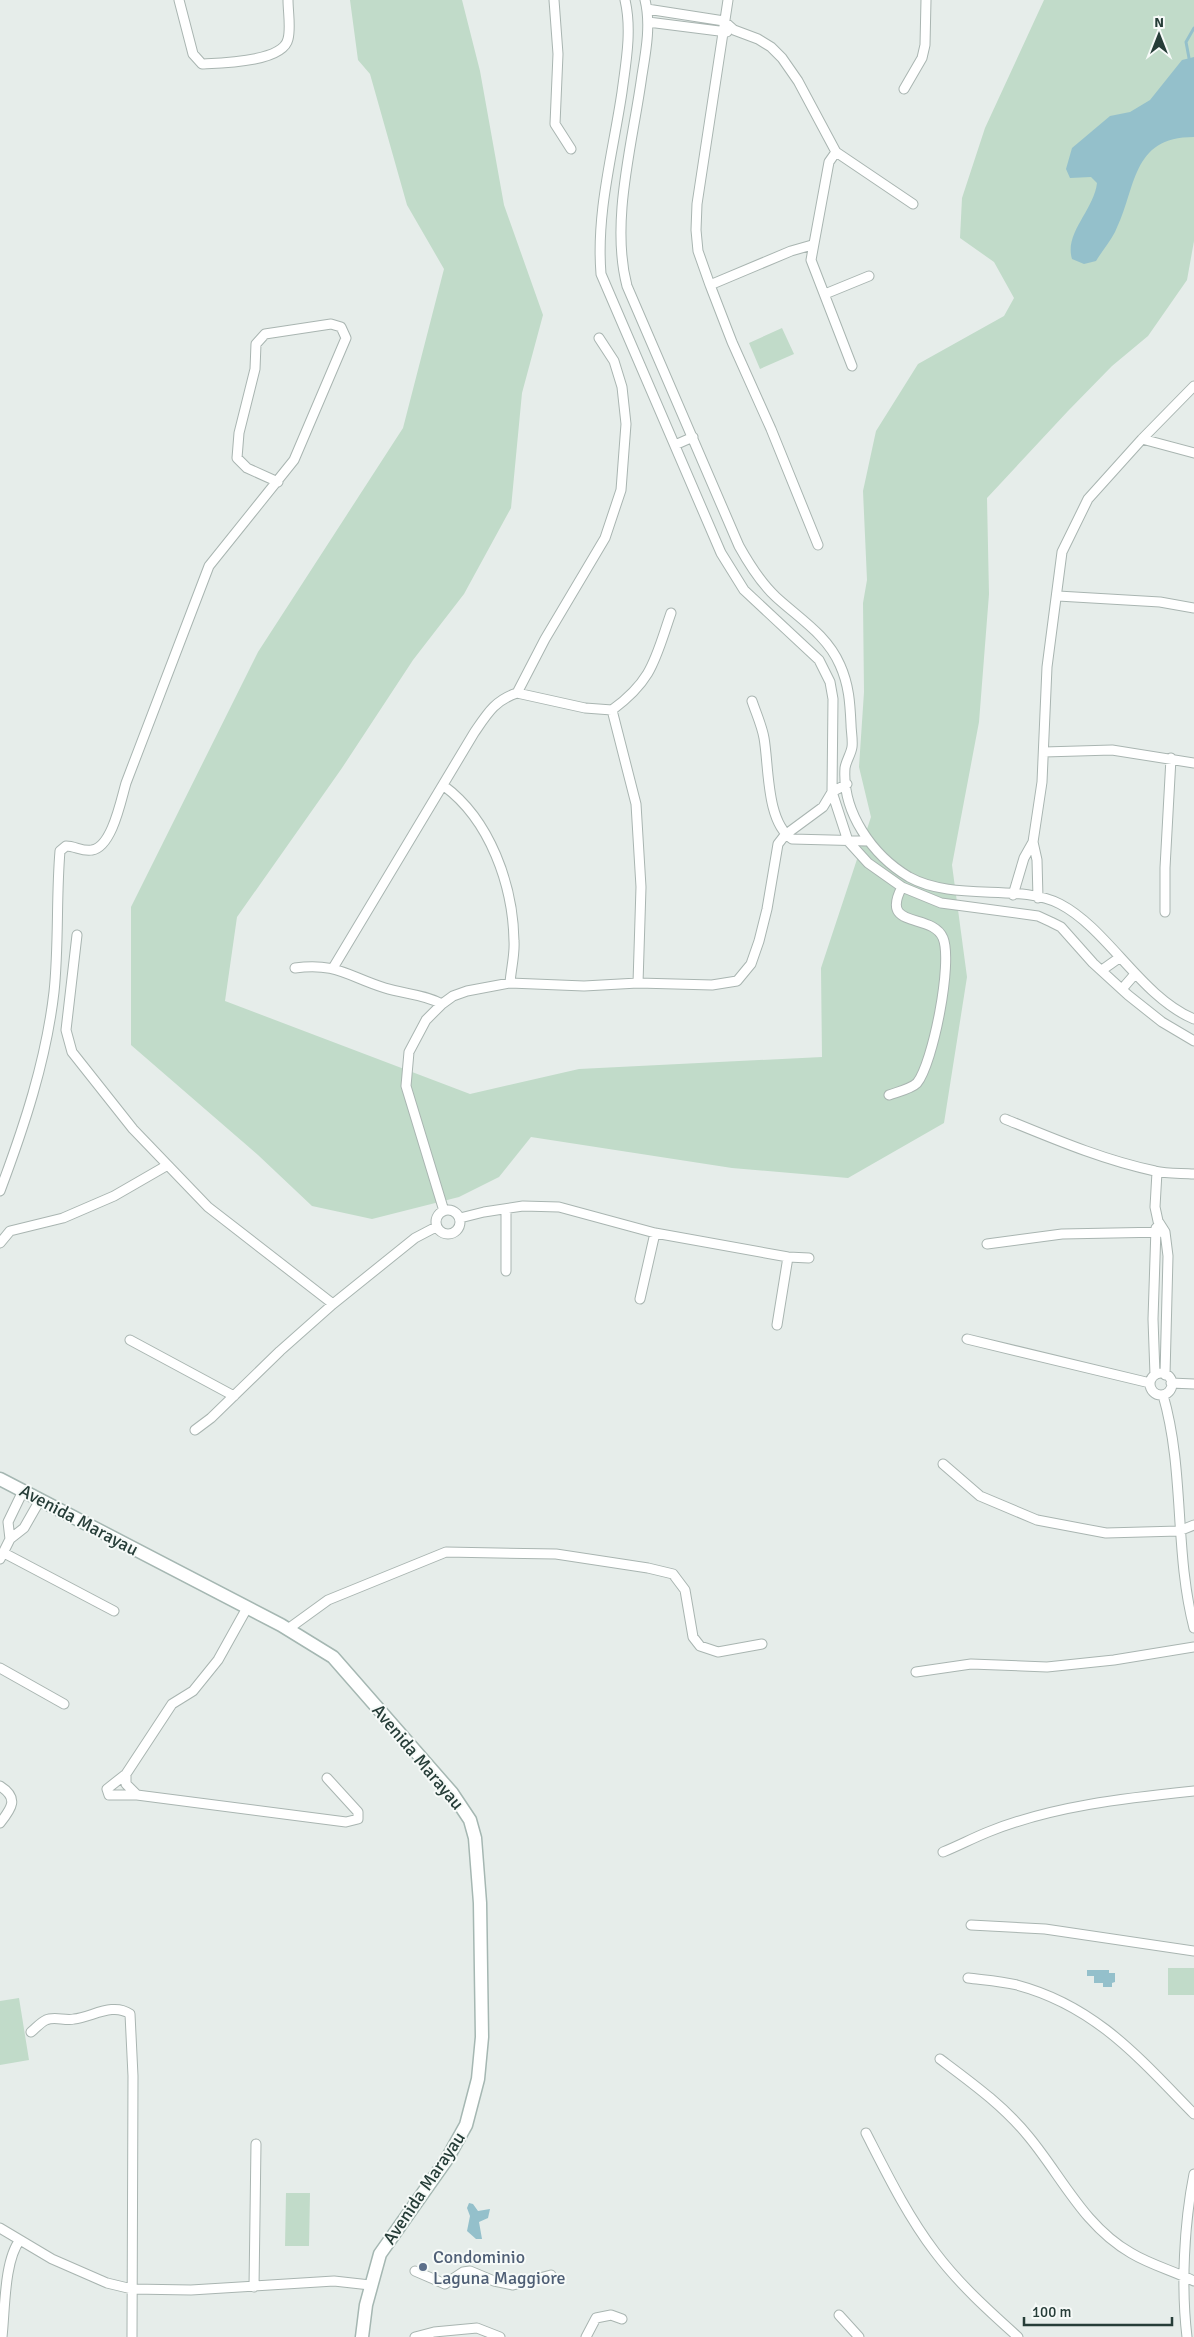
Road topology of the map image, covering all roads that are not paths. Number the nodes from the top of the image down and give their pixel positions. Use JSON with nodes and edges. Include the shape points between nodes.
{"nodes":[{"id":1,"x":179,"y":0,"type":"edge"},
{"id":2,"x":288,"y":0,"type":"edge"},
{"id":3,"x":554,"y":0,"type":"edge"},
{"id":4,"x":625,"y":0,"type":"edge"},
{"id":5,"x":728,"y":0,"type":"edge"},
{"id":6,"x":926,"y":0,"type":"edge"},
{"id":7,"x":646,"y":4,"type":"edge"},
{"id":8,"x":724,"y":20,"type":"junction"},
{"id":9,"x":648,"y":22,"type":"junction"},
{"id":10,"x":734,"y":30,"type":"junction"},
{"id":11,"x":723,"y":33,"type":"junction"},
{"id":12,"x":624,"y":77,"type":"junction"},
{"id":13,"x":642,"y":80,"type":"junction"},
{"id":14,"x":904,"y":89,"type":"dead end"},
{"id":15,"x":571,"y":149,"type":"dead end"},
{"id":16,"x":836,"y":152,"type":"junction"},
{"id":17,"x":913,"y":204,"type":"dead end"},
{"id":18,"x":812,"y":245,"type":"junction"},
{"id":19,"x":869,"y":276,"type":"dead end"},
{"id":20,"x":710,"y":285,"type":"junction"},
{"id":21,"x":825,"y":294,"type":"junction"},
{"id":22,"x":599,"y":338,"type":"dead end"},
{"id":23,"x":852,"y":366,"type":"dead end"},
{"id":24,"x":1194,"y":386,"type":"edge"},
{"id":25,"x":693,"y":437,"type":"junction"},
{"id":26,"x":1142,"y":439,"type":"junction"},
{"id":27,"x":675,"y":445,"type":"junction"},
{"id":28,"x":1194,"y":453,"type":"edge"},
{"id":29,"x":278,"y":482,"type":"junction"},
{"id":30,"x":818,"y":545,"type":"dead end"},
{"id":31,"x":1058,"y":596,"type":"junction"},
{"id":32,"x":1194,"y":608,"type":"edge"},
{"id":33,"x":671,"y":613,"type":"dead end"},
{"id":34,"x":517,"y":694,"type":"junction"},
{"id":35,"x":752,"y":701,"type":"dead end"},
{"id":36,"x":612,"y":710,"type":"junction"},
{"id":37,"x":1044,"y":752,"type":"junction"},
{"id":38,"x":1171,"y":758,"type":"junction"},
{"id":39,"x":1194,"y":764,"type":"edge"},
{"id":40,"x":847,"y":784,"type":"junction"},
{"id":41,"x":444,"y":786,"type":"junction"},
{"id":42,"x":832,"y":792,"type":"junction"},
{"id":43,"x":785,"y":834,"type":"junction"},
{"id":44,"x":848,"y":841,"type":"junction"},
{"id":45,"x":868,"y":841,"type":"junction"},
{"id":46,"x":1033,"y":842,"type":"junction"},
{"id":47,"x":902,"y":887,"type":"junction"},
{"id":48,"x":1013,"y":895,"type":"junction"},
{"id":49,"x":1038,"y":898,"type":"junction"},
{"id":50,"x":1166,"y":912,"type":"dead end"},
{"id":51,"x":77,"y":935,"type":"dead end"},
{"id":52,"x":1119,"y":958,"type":"junction"},
{"id":53,"x":295,"y":968,"type":"dead end"},
{"id":54,"x":333,"y":968,"type":"junction"},
{"id":55,"x":1102,"y":970,"type":"junction"},
{"id":56,"x":1135,"y":974,"type":"junction"},
{"id":57,"x":510,"y":982,"type":"junction"},
{"id":58,"x":638,"y":983,"type":"junction"},
{"id":59,"x":1122,"y":989,"type":"junction"},
{"id":60,"x":442,"y":1004,"type":"junction"},
{"id":61,"x":1194,"y":1019,"type":"edge"},
{"id":62,"x":1194,"y":1041,"type":"edge"},
{"id":63,"x":889,"y":1094,"type":"dead end"},
{"id":64,"x":1005,"y":1118,"type":"dead end"},
{"id":65,"x":166,"y":1166,"type":"junction"},
{"id":66,"x":1157,"y":1172,"type":"junction"},
{"id":67,"x":1194,"y":1174,"type":"edge"},
{"id":68,"x":0,"y":1191,"type":"edge"},
{"id":69,"x":506,"y":1209,"type":"junction"},
{"id":70,"x":444,"y":1211,"type":"junction"},
{"id":71,"x":460,"y":1218,"type":"junction"},
{"id":72,"x":1158,"y":1221,"type":"junction"},
{"id":73,"x":436,"y":1227,"type":"junction"},
{"id":74,"x":1154,"y":1232,"type":"junction"},
{"id":75,"x":1165,"y":1232,"type":"junction"},
{"id":76,"x":655,"y":1233,"type":"junction"},
{"id":77,"x":0,"y":1243,"type":"edge"},
{"id":78,"x":987,"y":1244,"type":"dead end"},
{"id":79,"x":788,"y":1257,"type":"junction"},
{"id":80,"x":809,"y":1258,"type":"dead end"},
{"id":81,"x":506,"y":1271,"type":"dead end"},
{"id":82,"x":640,"y":1299,"type":"dead end"},
{"id":83,"x":333,"y":1304,"type":"junction"},
{"id":84,"x":777,"y":1325,"type":"dead end"},
{"id":85,"x":966,"y":1339,"type":"dead end"},
{"id":86,"x":130,"y":1340,"type":"dead end"},
{"id":87,"x":1157,"y":1378,"type":"junction"},
{"id":88,"x":1171,"y":1383,"type":"junction"},
{"id":89,"x":1194,"y":1384,"type":"edge"},
{"id":90,"x":1164,"y":1395,"type":"junction"},
{"id":91,"x":234,"y":1396,"type":"junction"},
{"id":92,"x":195,"y":1430,"type":"dead end"},
{"id":93,"x":943,"y":1464,"type":"dead end"},
{"id":94,"x":0,"y":1479,"type":"edge"},
{"id":95,"x":23,"y":1491,"type":"junction"},
{"id":96,"x":40,"y":1500,"type":"junction"},
{"id":97,"x":1194,"y":1525,"type":"edge"},
{"id":98,"x":1179,"y":1531,"type":"junction"},
{"id":99,"x":10,"y":1539,"type":"junction"},
{"id":100,"x":2,"y":1556,"type":"edge"},
{"id":101,"x":247,"y":1608,"type":"junction"},
{"id":102,"x":114,"y":1611,"type":"dead end"},
{"id":103,"x":1194,"y":1628,"type":"edge"},
{"id":104,"x":288,"y":1629,"type":"junction"},
{"id":105,"x":762,"y":1644,"type":"dead end"},
{"id":106,"x":1194,"y":1647,"type":"edge"},
{"id":107,"x":0,"y":1668,"type":"edge"},
{"id":108,"x":916,"y":1672,"type":"dead end"},
{"id":109,"x":64,"y":1704,"type":"dead end"},
{"id":110,"x":126,"y":1774,"type":"junction"},
{"id":111,"x":328,"y":1778,"type":"dead end"},
{"id":112,"x":0,"y":1786,"type":"edge"},
{"id":113,"x":1194,"y":1790,"type":"edge"},
{"id":114,"x":137,"y":1795,"type":"junction"},
{"id":115,"x":0,"y":1823,"type":"edge"},
{"id":116,"x":942,"y":1852,"type":"dead end"},
{"id":117,"x":971,"y":1925,"type":"dead end"},
{"id":118,"x":1194,"y":1951,"type":"edge"},
{"id":119,"x":968,"y":1978,"type":"dead end"},
{"id":120,"x":31,"y":2032,"type":"dead end"},
{"id":121,"x":940,"y":2059,"type":"dead end"},
{"id":122,"x":1194,"y":2114,"type":"edge"},
{"id":123,"x":866,"y":2133,"type":"dead end"},
{"id":124,"x":256,"y":2144,"type":"dead end"},
{"id":125,"x":1194,"y":2174,"type":"edge"},
{"id":126,"x":0,"y":2228,"type":"edge"},
{"id":127,"x":20,"y":2240,"type":"junction"},
{"id":128,"x":416,"y":2271,"type":"dead end"},
{"id":129,"x":551,"y":2275,"type":"dead end"},
{"id":130,"x":1185,"y":2277,"type":"junction"},
{"id":131,"x":1194,"y":2281,"type":"edge"},
{"id":132,"x":370,"y":2285,"type":"junction"},
{"id":133,"x":254,"y":2287,"type":"junction"},
{"id":134,"x":132,"y":2289,"type":"junction"},
{"id":135,"x":839,"y":2314,"type":"dead end"},
{"id":136,"x":2,"y":2315,"type":"edge"},
{"id":137,"x":622,"y":2319,"type":"dead end"},
{"id":138,"x":2,"y":2337,"type":"edge"},
{"id":139,"x":132,"y":2337,"type":"edge"},
{"id":140,"x":362,"y":2337,"type":"edge"},
{"id":141,"x":415,"y":2337,"type":"edge"},
{"id":142,"x":500,"y":2337,"type":"edge"},
{"id":143,"x":586,"y":2337,"type":"edge"},
{"id":144,"x":859,"y":2337,"type":"edge"},
{"id":145,"x":1018,"y":2337,"type":"edge"},
{"id":146,"x":1188,"y":2337,"type":"edge"}],
"edges":[{"from":1,"to":2,"type":"street","via":[[193,54],[202,64],[272,56],[282,51],[288,40]]},
{"from":3,"to":15,"type":"street","via":[[558,54],[555,124]]},
{"from":4,"to":12,"type":"street","via":[[628,36]]},
{"from":5,"to":8,"type":"street"},
{"from":6,"to":14,"type":"street","via":[[922,58]]},
{"from":7,"to":8,"type":"street"},
{"from":7,"to":9,"type":"street"},
{"from":8,"to":10,"type":"street"},
{"from":8,"to":11,"type":"street"},
{"from":9,"to":11,"type":"street"},
{"from":9,"to":13,"type":"street"},
{"from":10,"to":11,"type":"street"},
{"from":10,"to":16,"type":"street","via":[[758,39],[782,58]]},
{"from":11,"to":20,"type":"street","via":[[697,204],[698,251]]},
{"from":12,"to":13,"type":"street"},
{"from":12,"to":27,"type":"street","via":[[603,193],[599,246],[602,274]]},
{"from":13,"to":25,"type":"street","via":[[625,189],[621,262],[627,286]]},
{"from":16,"to":17,"type":"street"},
{"from":16,"to":18,"type":"street","via":[[829,162]]},
{"from":18,"to":20,"type":"street"},
{"from":18,"to":21,"type":"street","via":[[811,260]]},
{"from":19,"to":21,"type":"street"},
{"from":20,"to":30,"type":"street"},
{"from":21,"to":23,"type":"street"},
{"from":22,"to":34,"type":"street","via":[[614,361],[622,387],[626,424],[621,490],[605,538],[545,639]]},
{"from":24,"to":26,"type":"street"},
{"from":25,"to":27,"type":"street"},
{"from":25,"to":40,"type":"street","via":[[738,546],[748,562],[776,597],[822,637],[839,663],[850,698],[852,746],[845,766]]},
{"from":26,"to":28,"type":"street"},
{"from":26,"to":31,"type":"street","via":[[1088,499],[1075,522],[1062,552]]},
{"from":27,"to":42,"type":"street","via":[[721,553],[744,590],[819,660],[830,682],[833,699]]},
{"from":29,"to":29,"type":"street","via":[[294,460],[346,338],[341,327],[331,324],[265,334],[256,344],[255,369],[239,433],[237,458],[247,468]]},
{"from":29,"to":68,"type":"street","via":[[209,566],[104,844],[96,850],[66,846],[60,851],[54,992],[44,1052],[29,1110]]},
{"from":31,"to":32,"type":"street","via":[[1160,602]]},
{"from":31,"to":37,"type":"street","via":[[1047,667]]},
{"from":33,"to":36,"type":"street","via":[[644,681]]},
{"from":34,"to":36,"type":"street","via":[[585,708]]},
{"from":34,"to":41,"type":"street","via":[[493,705]]},
{"from":35,"to":43,"type":"street","via":[[764,736],[774,808]]},
{"from":36,"to":58,"type":"street","via":[[636,804],[641,887]]},
{"from":37,"to":38,"type":"street","via":[[1112,750]]},
{"from":37,"to":46,"type":"street"},
{"from":38,"to":39,"type":"street"},
{"from":38,"to":50,"type":"street"},
{"from":40,"to":42,"type":"street"},
{"from":40,"to":45,"type":"street","via":[[851,808]]},
{"from":41,"to":54,"type":"street"},
{"from":41,"to":57,"type":"street","via":[[476,818],[503,870],[514,942]]},
{"from":42,"to":43,"type":"street","via":[[823,807]]},
{"from":42,"to":44,"type":"street"},
{"from":43,"to":44,"type":"street","via":[[792,839]]},
{"from":43,"to":58,"type":"street","via":[[778,844],[759,942],[745,973],[737,981],[712,985]]},
{"from":44,"to":45,"type":"street"},
{"from":44,"to":47,"type":"street","via":[[868,862]]},
{"from":45,"to":48,"type":"street","via":[[901,871],[927,884]]},
{"from":46,"to":48,"type":"street","via":[[1024,858]]},
{"from":46,"to":49,"type":"street"},
{"from":47,"to":55,"type":"street","via":[[941,903],[1045,919],[1061,927]]},
{"from":47,"to":63,"type":"street","via":[[896,906],[901,916],[911,922],[934,927],[943,938],[944,978],[938,1022],[924,1071],[916,1084]]},
{"from":48,"to":49,"type":"street"},
{"from":49,"to":52,"type":"street","via":[[1060,904],[1075,914]]},
{"from":51,"to":65,"type":"street","via":[[66,1030],[72,1052],[132,1129]]},
{"from":52,"to":55,"type":"street"},
{"from":52,"to":56,"type":"street"},
{"from":53,"to":54,"type":"street","via":[[316,965]]},
{"from":54,"to":60,"type":"street","via":[[384,988],[432,998]]},
{"from":55,"to":59,"type":"street"},
{"from":56,"to":59,"type":"street"},
{"from":56,"to":61,"type":"street","via":[[1173,1007]]},
{"from":57,"to":58,"type":"street","via":[[584,986]]},
{"from":57,"to":60,"type":"street","via":[[467,990]]},
{"from":59,"to":62,"type":"street","via":[[1162,1022]]},
{"from":60,"to":70,"type":"street","via":[[426,1020],[409,1052],[406,1086]]},
{"from":64,"to":66,"type":"street","via":[[1062,1142]]},
{"from":65,"to":77,"type":"street","via":[[114,1196],[63,1218],[10,1231]]},
{"from":65,"to":83,"type":"street","via":[[208,1207]]},
{"from":66,"to":67,"type":"street"},
{"from":66,"to":72,"type":"street","via":[[1155,1207]]},
{"from":69,"to":71,"type":"street"},
{"from":69,"to":76,"type":"street","via":[[523,1206],[559,1208]]},
{"from":69,"to":81,"type":"street"},
{"from":70,"to":71,"type":"street","via":[[453,1211]]},
{"from":70,"to":73,"type":"street","via":[[437,1217]]},
{"from":71,"to":73,"type":"street","via":[[459,1228],[452,1234],[443,1234]]},
{"from":72,"to":74,"type":"street"},
{"from":72,"to":75,"type":"street"},
{"from":73,"to":83,"type":"street","via":[[415,1238]]},
{"from":74,"to":75,"type":"street"},
{"from":74,"to":78,"type":"street","via":[[1062,1234]]},
{"from":74,"to":87,"type":"street","via":[[1153,1319]]},
{"from":75,"to":87,"type":"street","via":[[1168,1256]]},
{"from":76,"to":79,"type":"street"},
{"from":76,"to":82,"type":"street"},
{"from":79,"to":80,"type":"street"},
{"from":79,"to":84,"type":"street"},
{"from":83,"to":91,"type":"street"},
{"from":85,"to":87,"type":"street"},
{"from":86,"to":91,"type":"street"},
{"from":87,"to":88,"type":"street"},
{"from":87,"to":90,"type":"street","via":[[1154,1392]]},
{"from":88,"to":89,"type":"street"},
{"from":88,"to":90,"type":"street","via":[[1169,1392]]},
{"from":90,"to":98,"type":"street","via":[[1179,1488]]},
{"from":91,"to":92,"type":"street"},
{"from":93,"to":98,"type":"street","via":[[980,1496],[1037,1520],[1106,1534]]},
{"from":94,"to":95,"type":"street","name":"Avenida Marayau"},
{"from":95,"to":96,"type":"street","name":"Avenida Marayau"},
{"from":95,"to":99,"type":"street","via":[[8,1522]]},
{"from":96,"to":99,"type":"street","via":[[24,1528]]},
{"from":96,"to":101,"type":"street","name":"Avenida Marayau"},
{"from":97,"to":98,"type":"street"},
{"from":98,"to":103,"type":"street"},
{"from":99,"to":100,"type":"street"},
{"from":100,"to":102,"type":"street"},
{"from":101,"to":104,"type":"street","name":"Avenida Marayau"},
{"from":101,"to":110,"type":"street","via":[[218,1660],[193,1691],[172,1704]]},
{"from":104,"to":105,"type":"street","via":[[328,1600],[446,1552],[556,1554],[673,1574],[685,1590],[693,1637],[700,1646],[718,1652]]},
{"from":104,"to":132,"type":"street","name":"Avenida Marayau","via":[[333,1657],[457,1799],[470,1820],[475,1838],[482,1993],[478,2079],[466,2125],[447,2159],[380,2254]]},
{"from":106,"to":108,"type":"street","via":[[1047,1667],[971,1664]]},
{"from":107,"to":109,"type":"street"},
{"from":110,"to":114,"type":"street","via":[[126,1784]]},
{"from":110,"to":114,"type":"street","via":[[108,1789],[109,1795]]},
{"from":111,"to":114,"type":"street","via":[[358,1812],[358,1819],[346,1822]]},
{"from":112,"to":115,"type":"street","via":[[12,1799],[9,1812]]},
{"from":113,"to":116,"type":"street","via":[[1127,1798],[1048,1814],[989,1831]]},
{"from":117,"to":118,"type":"street","via":[[1045,1930]]},
{"from":119,"to":122,"type":"street","via":[[1017,1985],[1054,1999],[1093,2020],[1142,2058]]},
{"from":120,"to":134,"type":"street","via":[[44,2020],[76,2019],[114,2009],[130,2014],[133,2076]]},
{"from":121,"to":130,"type":"street","via":[[1000,2106],[1030,2137],[1090,2219],[1131,2253]]},
{"from":123,"to":145,"type":"street","via":[[904,2205],[936,2253],[983,2306]]},
{"from":124,"to":133,"type":"street"},
{"from":125,"to":130,"type":"street"},
{"from":126,"to":127,"type":"street"},
{"from":127,"to":134,"type":"street","via":[[52,2259],[107,2283]]},
{"from":127,"to":136,"type":"street","via":[[10,2265]]},
{"from":128,"to":129,"type":"street","via":[[445,2284],[470,2271],[513,2285]]},
{"from":130,"to":131,"type":"street"},
{"from":130,"to":146,"type":"street"},
{"from":132,"to":133,"type":"street","via":[[334,2281]]},
{"from":132,"to":140,"type":"street","name":"Avenida Marayau"},
{"from":133,"to":134,"type":"street"},
{"from":134,"to":139,"type":"street"},
{"from":135,"to":144,"type":"street"},
{"from":136,"to":138,"type":"street"},
{"from":137,"to":143,"type":"street","via":[[611,2316],[596,2318]]},
{"from":141,"to":142,"type":"street","via":[[477,2328]]}]}
